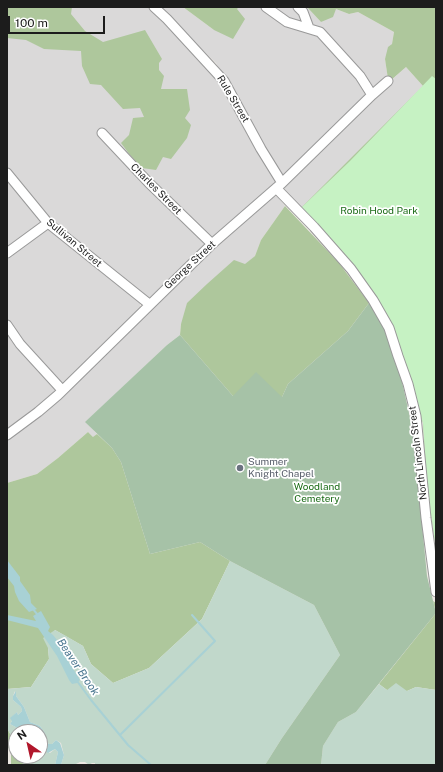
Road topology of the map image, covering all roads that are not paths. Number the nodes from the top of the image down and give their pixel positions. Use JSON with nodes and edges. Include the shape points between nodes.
{"nodes":[{"id":1,"x":154,"y":7,"type":"edge"},
{"id":2,"x":266,"y":7,"type":"edge"},
{"id":3,"x":298,"y":7,"type":"edge"},
{"id":4,"x":309,"y":28,"type":"junction"},
{"id":5,"x":388,"y":81,"type":"dead end"},
{"id":6,"x":372,"y":95,"type":"junction"},
{"id":7,"x":102,"y":133,"type":"dead end"},
{"id":8,"x":7,"y":173,"type":"edge"},
{"id":9,"x":279,"y":186,"type":"junction"},
{"id":10,"x":48,"y":223,"type":"junction"},
{"id":11,"x":212,"y":244,"type":"junction"},
{"id":12,"x":7,"y":253,"type":"edge"},
{"id":13,"x":149,"y":304,"type":"junction"},
{"id":14,"x":7,"y":325,"type":"edge"},
{"id":15,"x":62,"y":390,"type":"junction"},
{"id":16,"x":7,"y":435,"type":"edge"},
{"id":17,"x":436,"y":592,"type":"edge"}],
"edges":[{"from":1,"to":9,"type":"street","name":"Rule Street","via":[[224,80]]},
{"from":2,"to":4,"type":"street","via":[[287,22]]},
{"from":3,"to":4,"type":"street","via":[[303,12]]},
{"from":4,"to":6,"type":"street","via":[[320,32],[360,76]]},
{"from":5,"to":6,"type":"street","name":"George Street"},
{"from":6,"to":9,"type":"street","name":"George Street"},
{"from":7,"to":11,"type":"street","name":"Charles Street"},
{"from":8,"to":10,"type":"street","name":"Sullivan Street"},
{"from":9,"to":11,"type":"street","name":"George Street"},
{"from":9,"to":17,"type":"street","name":"North Lincoln Street","via":[[351,269],[389,328],[416,416]]},
{"from":10,"to":12,"type":"street"},
{"from":10,"to":13,"type":"street","name":"Sullivan Street"},
{"from":11,"to":13,"type":"street","name":"George Street"},
{"from":13,"to":15,"type":"street","name":"George Street"},
{"from":14,"to":15,"type":"street","via":[[20,344]]},
{"from":15,"to":16,"type":"street","name":"George Street"}]}
